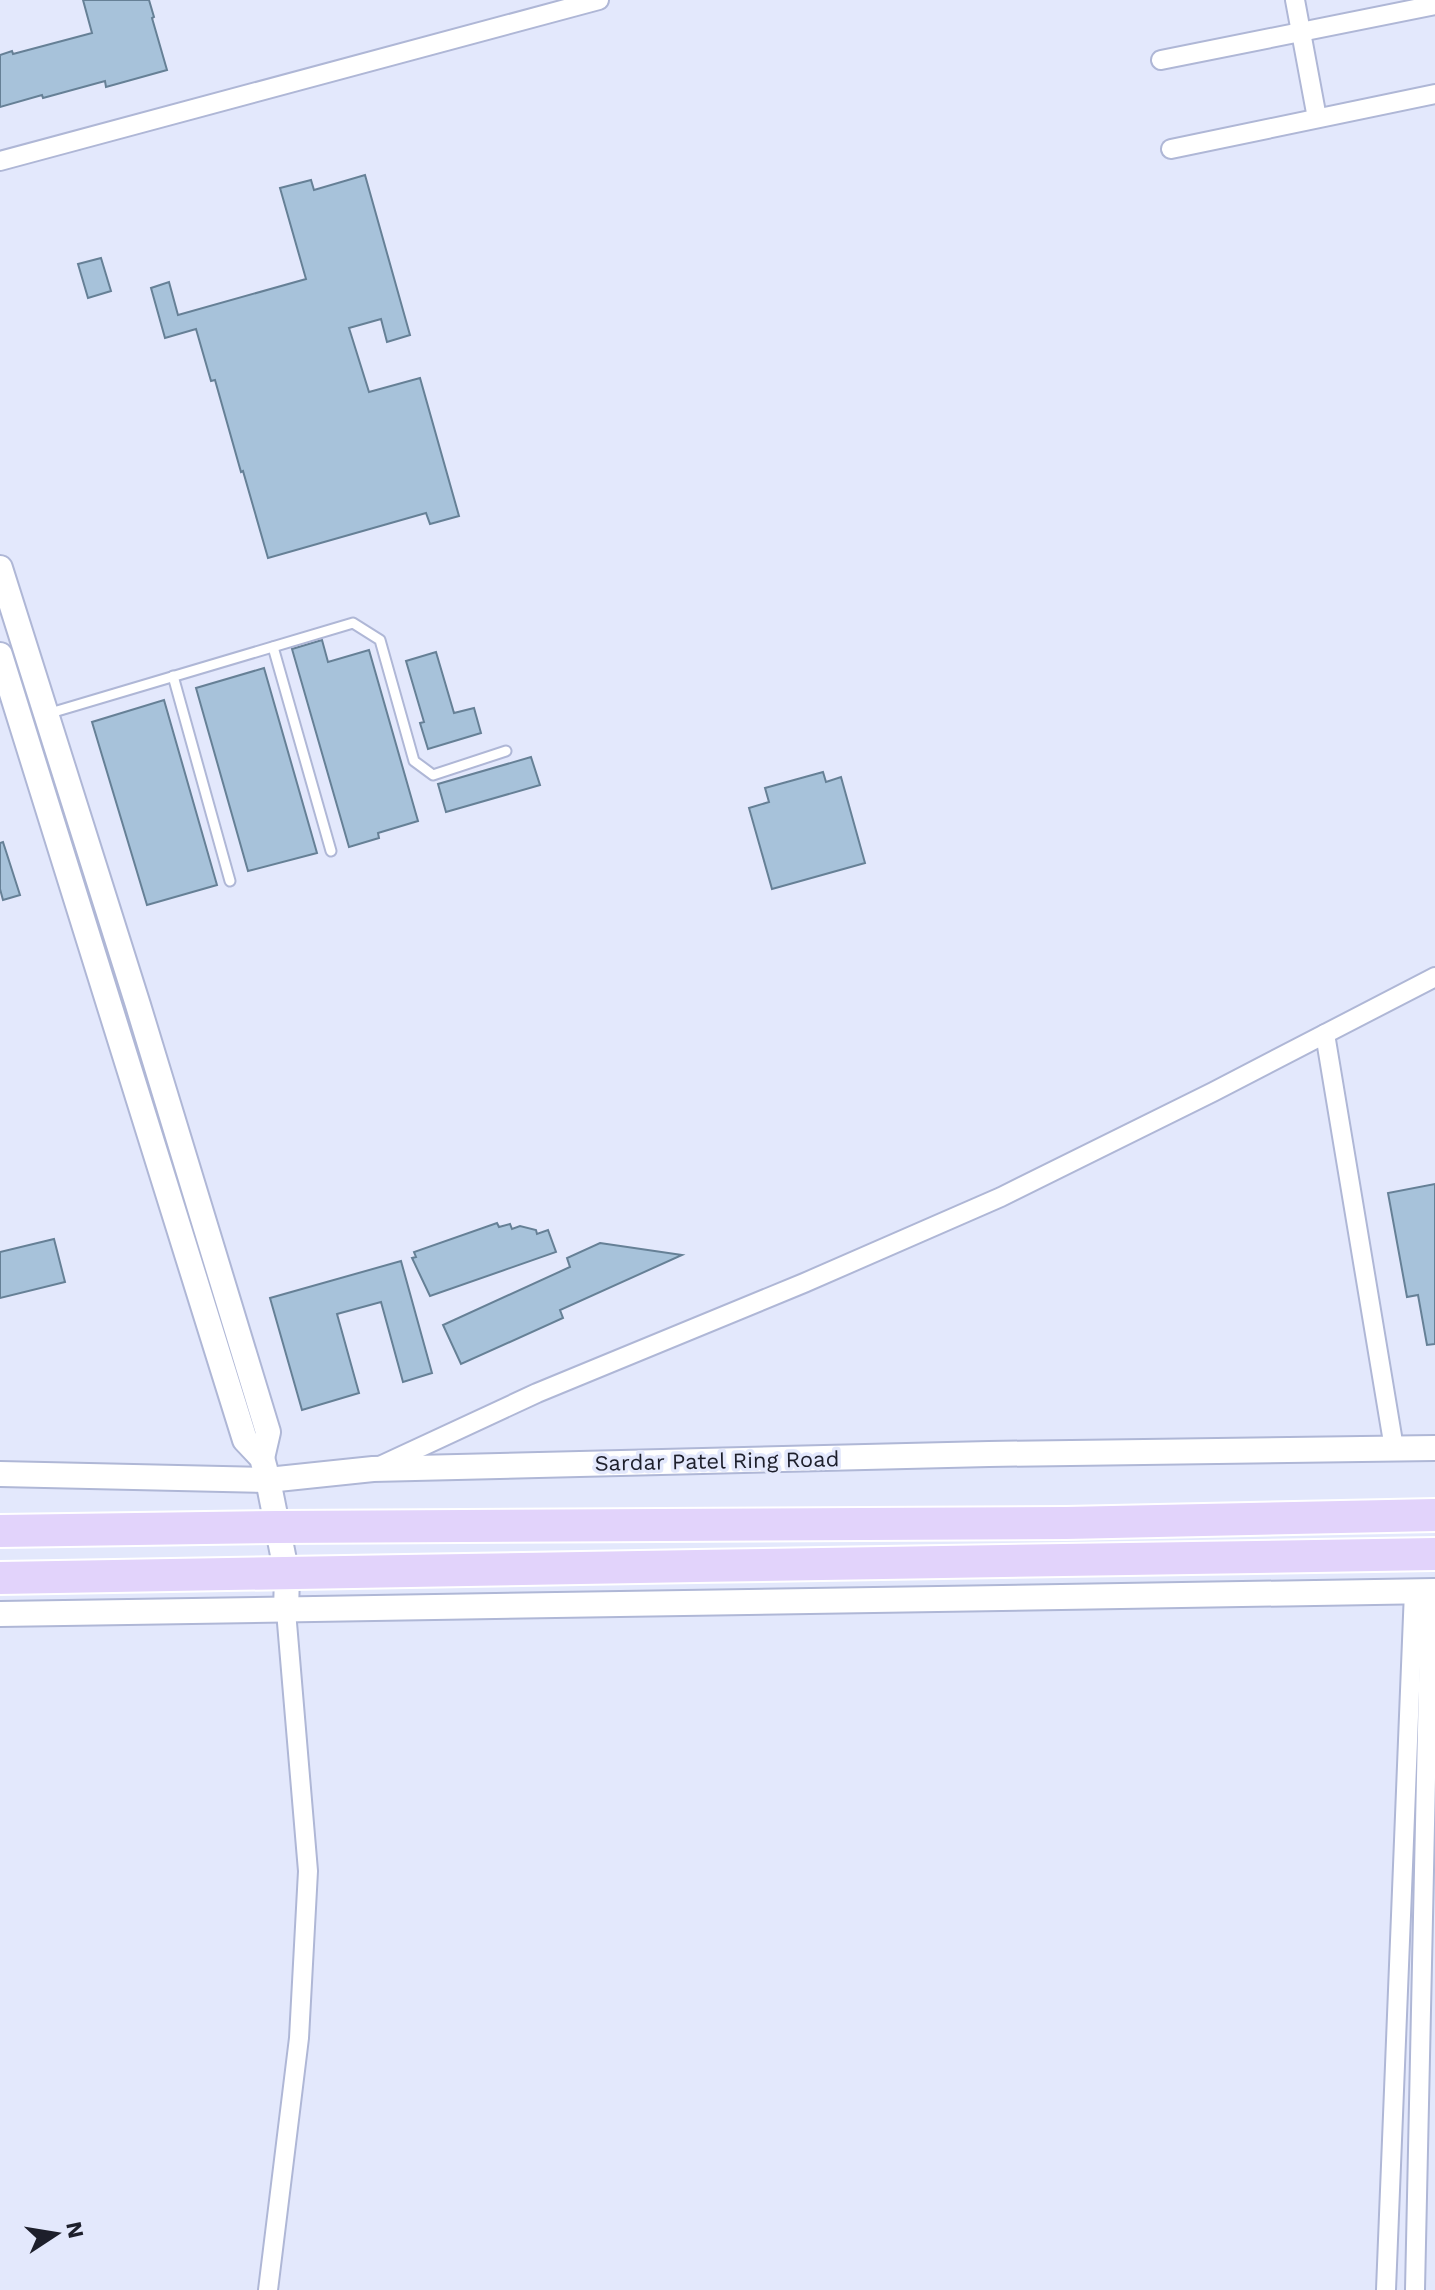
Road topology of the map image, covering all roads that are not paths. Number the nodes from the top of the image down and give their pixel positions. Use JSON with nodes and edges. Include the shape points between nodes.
{"nodes":[{"id":1,"x":599,"y":0,"type":"edge"},
{"id":2,"x":1295,"y":0,"type":"edge"},
{"id":3,"x":1435,"y":5,"type":"edge"},
{"id":4,"x":1301,"y":32,"type":"junction"},
{"id":5,"x":1161,"y":60,"type":"dead end"},
{"id":6,"x":1435,"y":94,"type":"edge"},
{"id":7,"x":1317,"y":118,"type":"junction"},
{"id":8,"x":1171,"y":149,"type":"dead end"},
{"id":9,"x":0,"y":161,"type":"edge"},
{"id":10,"x":0,"y":568,"type":"edge"},
{"id":11,"x":273,"y":647,"type":"junction"},
{"id":12,"x":0,"y":655,"type":"edge"},
{"id":13,"x":173,"y":676,"type":"junction"},
{"id":14,"x":46,"y":714,"type":"junction"},
{"id":15,"x":506,"y":751,"type":"dead end"},
{"id":16,"x":59,"y":754,"type":"junction"},
{"id":17,"x":33,"y":763,"type":"junction"},
{"id":18,"x":331,"y":851,"type":"dead end"},
{"id":19,"x":230,"y":881,"type":"dead end"},
{"id":20,"x":1435,"y":977,"type":"edge"},
{"id":21,"x":1325,"y":1034,"type":"junction"},
{"id":22,"x":1394,"y":1448,"type":"junction"},
{"id":23,"x":1435,"y":1448,"type":"edge"},
{"id":24,"x":265,"y":1469,"type":"junction"},
{"id":25,"x":373,"y":1469,"type":"junction"},
{"id":26,"x":0,"y":1474,"type":"edge"},
{"id":27,"x":1435,"y":1515,"type":"edge"},
{"id":28,"x":967,"y":1524,"type":"junction"},
{"id":29,"x":277,"y":1527,"type":"junction"},
{"id":30,"x":0,"y":1531,"type":"edge"},
{"id":31,"x":1435,"y":1554,"type":"edge"},
{"id":32,"x":968,"y":1560,"type":"junction"},
{"id":33,"x":287,"y":1575,"type":"junction"},
{"id":34,"x":0,"y":1578,"type":"edge"},
{"id":35,"x":1426,"y":1591,"type":"edge"},
{"id":36,"x":286,"y":1611,"type":"junction"},
{"id":37,"x":0,"y":1614,"type":"edge"},
{"id":38,"x":268,"y":2290,"type":"edge"},
{"id":39,"x":1386,"y":2290,"type":"edge"},
{"id":40,"x":1415,"y":2290,"type":"edge"}],
"edges":[{"from":1,"to":9,"type":"street"},
{"from":2,"to":4,"type":"street"},
{"from":3,"to":4,"type":"street"},
{"from":4,"to":5,"type":"street"},
{"from":4,"to":7,"type":"street"},
{"from":6,"to":7,"type":"street"},
{"from":7,"to":8,"type":"street"},
{"from":10,"to":14,"type":"street"},
{"from":11,"to":13,"type":"lane"},
{"from":11,"to":15,"type":"lane","via":[[353,623],[380,640],[414,761],[433,775]]},
{"from":11,"to":18,"type":"lane"},
{"from":12,"to":17,"type":"street"},
{"from":13,"to":14,"type":"lane"},
{"from":13,"to":19,"type":"lane"},
{"from":14,"to":16,"type":"street"},
{"from":16,"to":17,"type":"street"},
{"from":16,"to":24,"type":"street","via":[[268,1432]]},
{"from":17,"to":24,"type":"street","via":[[245,1440]]},
{"from":20,"to":21,"type":"street"},
{"from":21,"to":22,"type":"street"},
{"from":21,"to":25,"type":"street","via":[[1001,1197],[551,1387]]},
{"from":22,"to":23,"type":"street","name":"Sardar Patel Ring Road"},
{"from":22,"to":25,"type":"street","name":"Sardar Patel Ring Road"},
{"from":24,"to":25,"type":"street","name":"Sardar Patel Ring Road"},
{"from":24,"to":26,"type":"street","name":"Sardar Patel Ring Road"},
{"from":24,"to":29,"type":"street"},
{"from":27,"to":28,"type":"highway"},
{"from":28,"to":29,"type":"highway"},
{"from":28,"to":32,"type":"highway"},
{"from":29,"to":30,"type":"highway"},
{"from":29,"to":33,"type":"street"},
{"from":31,"to":32,"type":"highway"},
{"from":32,"to":33,"type":"highway"},
{"from":33,"to":34,"type":"highway"},
{"from":33,"to":36,"type":"street"},
{"from":35,"to":36,"type":"street"},
{"from":35,"to":39,"type":"street"},
{"from":35,"to":40,"type":"street"},
{"from":36,"to":37,"type":"street"},
{"from":36,"to":38,"type":"street","via":[[308,1871],[299,2038]]}]}
